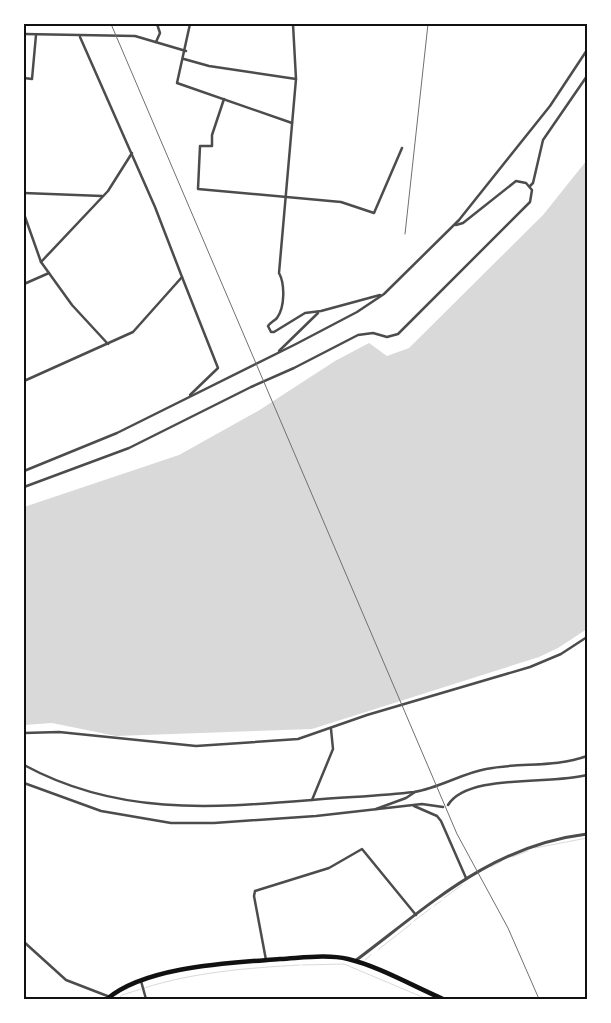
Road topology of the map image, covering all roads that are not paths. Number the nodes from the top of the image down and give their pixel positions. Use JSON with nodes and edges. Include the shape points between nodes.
{"nodes":[{"id":1,"x":142,"y":24,"type":"edge"},
{"id":2,"x":147,"y":24,"type":"edge"},
{"id":3,"x":156,"y":24,"type":"edge"},
{"id":4,"x":190,"y":24,"type":"edge"},
{"id":5,"x":293,"y":24,"type":"edge"},
{"id":6,"x":24,"y":34,"type":"edge"},
{"id":7,"x":36,"y":35,"type":"junction"},
{"id":8,"x":80,"y":37,"type":"junction"},
{"id":9,"x":156,"y":42,"type":"junction"},
{"id":10,"x":587,"y":50,"type":"edge"},
{"id":11,"x":186,"y":51,"type":"junction"},
{"id":12,"x":184,"y":59,"type":"junction"},
{"id":13,"x":587,"y":76,"type":"edge"},
{"id":14,"x":24,"y":78,"type":"edge"},
{"id":15,"x":296,"y":79,"type":"junction"},
{"id":16,"x":224,"y":99,"type":"junction"},
{"id":17,"x":292,"y":123,"type":"junction"},
{"id":18,"x":402,"y":148,"type":"dead end"},
{"id":19,"x":132,"y":153,"type":"junction"},
{"id":20,"x":530,"y":186,"type":"junction"},
{"id":21,"x":24,"y":193,"type":"edge"},
{"id":22,"x":102,"y":196,"type":"junction"},
{"id":23,"x":286,"y":196,"type":"junction"},
{"id":24,"x":24,"y":214,"type":"edge"},
{"id":25,"x":454,"y":226,"type":"junction"},
{"id":26,"x":41,"y":262,"type":"junction"},
{"id":27,"x":49,"y":273,"type":"junction"},
{"id":28,"x":182,"y":277,"type":"junction"},
{"id":29,"x":24,"y":284,"type":"edge"},
{"id":30,"x":384,"y":294,"type":"junction"},
{"id":31,"x":319,"y":312,"type":"junction"},
{"id":32,"x":108,"y":344,"type":"junction"},
{"id":33,"x":278,"y":353,"type":"junction"},
{"id":34,"x":24,"y":380,"type":"edge"},
{"id":35,"x":190,"y":396,"type":"junction"},
{"id":36,"x":24,"y":472,"type":"edge"},
{"id":37,"x":24,"y":487,"type":"edge"},
{"id":38,"x":587,"y":637,"type":"edge"},
{"id":39,"x":331,"y":729,"type":"junction"},
{"id":40,"x":24,"y":733,"type":"edge"},
{"id":41,"x":587,"y":756,"type":"edge"},
{"id":42,"x":24,"y":765,"type":"edge"},
{"id":43,"x":587,"y":775,"type":"edge"},
{"id":44,"x":24,"y":783,"type":"edge"},
{"id":45,"x":415,"y":792,"type":"junction"},
{"id":46,"x":312,"y":800,"type":"junction"},
{"id":47,"x":413,"y":805,"type":"junction"},
{"id":48,"x":448,"y":805,"type":"dead end"},
{"id":49,"x":443,"y":807,"type":"dead end"},
{"id":50,"x":370,"y":811,"type":"junction"},
{"id":51,"x":587,"y":834,"type":"edge"},
{"id":52,"x":466,"y":878,"type":"junction"},
{"id":53,"x":416,"y":915,"type":"junction"},
{"id":54,"x":24,"y":942,"type":"edge"},
{"id":55,"x":266,"y":960,"type":"junction"},
{"id":56,"x":354,"y":961,"type":"junction"},
{"id":57,"x":141,"y":981,"type":"junction"},
{"id":58,"x":109,"y":998,"type":"edge"},
{"id":59,"x":146,"y":999,"type":"edge"},
{"id":60,"x":443,"y":999,"type":"edge"}],
"edges":[{"from":1,"to":2,"type":"street"},
{"from":3,"to":9,"type":"street","via":[[160,33]]},
{"from":4,"to":11,"type":"street"},
{"from":5,"to":15,"type":"street"},
{"from":6,"to":7,"type":"street"},
{"from":7,"to":8,"type":"street"},
{"from":7,"to":14,"type":"street","via":[[32,78]]},
{"from":8,"to":9,"type":"street","via":[[135,36]]},
{"from":8,"to":19,"type":"street"},
{"from":9,"to":11,"type":"street"},
{"from":10,"to":25,"type":"street","via":[[550,106]]},
{"from":11,"to":12,"type":"street"},
{"from":12,"to":15,"type":"street"},
{"from":12,"to":16,"type":"street","via":[[177,82]]},
{"from":13,"to":20,"type":"street","via":[[543,140]]},
{"from":15,"to":17,"type":"street"},
{"from":16,"to":17,"type":"street"},
{"from":16,"to":23,"type":"street","via":[[212,135],[212,146],[200,146],[198,189]]},
{"from":17,"to":23,"type":"street"},
{"from":18,"to":23,"type":"street","via":[[374,213],[341,202]]},
{"from":19,"to":22,"type":"street"},
{"from":19,"to":28,"type":"street"},
{"from":20,"to":25,"type":"street","via":[[516,181],[463,223]]},
{"from":20,"to":37,"type":"street","via":[[533,194],[530,202],[398,334],[387,337],[373,333],[358,335],[129,448]]},
{"from":21,"to":22,"type":"street"},
{"from":22,"to":26,"type":"street"},
{"from":23,"to":31,"type":"street","via":[[279,273],[283,282],[281,304],[278,317],[268,326],[270,332],[305,313]]},
{"from":24,"to":26,"type":"street"},
{"from":25,"to":30,"type":"street"},
{"from":26,"to":27,"type":"street"},
{"from":27,"to":29,"type":"street"},
{"from":27,"to":32,"type":"street","via":[[72,306]]},
{"from":28,"to":32,"type":"street","via":[[134,332]]},
{"from":28,"to":35,"type":"street","via":[[218,368]]},
{"from":30,"to":31,"type":"street"},
{"from":30,"to":33,"type":"street","via":[[357,312]]},
{"from":31,"to":33,"type":"street"},
{"from":32,"to":34,"type":"street"},
{"from":33,"to":35,"type":"street"},
{"from":35,"to":36,"type":"street","via":[[117,433]]},
{"from":38,"to":39,"type":"street","via":[[561,654],[530,667],[367,715]]},
{"from":39,"to":40,"type":"street","via":[[298,739],[196,746],[58,732]]},
{"from":39,"to":46,"type":"street","via":[[334,749]]},
{"from":41,"to":45,"type":"street","via":[[558,764],[484,769]]},
{"from":42,"to":46,"type":"street","via":[[92,792],[158,806]]},
{"from":43,"to":48,"type":"street","via":[[566,780],[480,786],[460,792]]},
{"from":44,"to":50,"type":"street","via":[[101,811],[172,823],[214,823]]},
{"from":45,"to":46,"type":"street"},
{"from":45,"to":50,"type":"street"},
{"from":47,"to":49,"type":"street"},
{"from":47,"to":50,"type":"street"},
{"from":47,"to":52,"type":"street","via":[[441,820]]},
{"from":51,"to":52,"type":"street","via":[[551,840],[509,854]]},
{"from":52,"to":53,"type":"street"},
{"from":53,"to":55,"type":"street","via":[[362,849],[330,868],[255,892]]},
{"from":53,"to":56,"type":"street"},
{"from":54,"to":58,"type":"street","via":[[66,980]]},
{"from":55,"to":56,"type":"main road","via":[[332,957]]},
{"from":55,"to":57,"type":"main road","via":[[208,966]]},
{"from":56,"to":60,"type":"main road"},
{"from":57,"to":58,"type":"main road"},
{"from":57,"to":59,"type":"street"}]}
